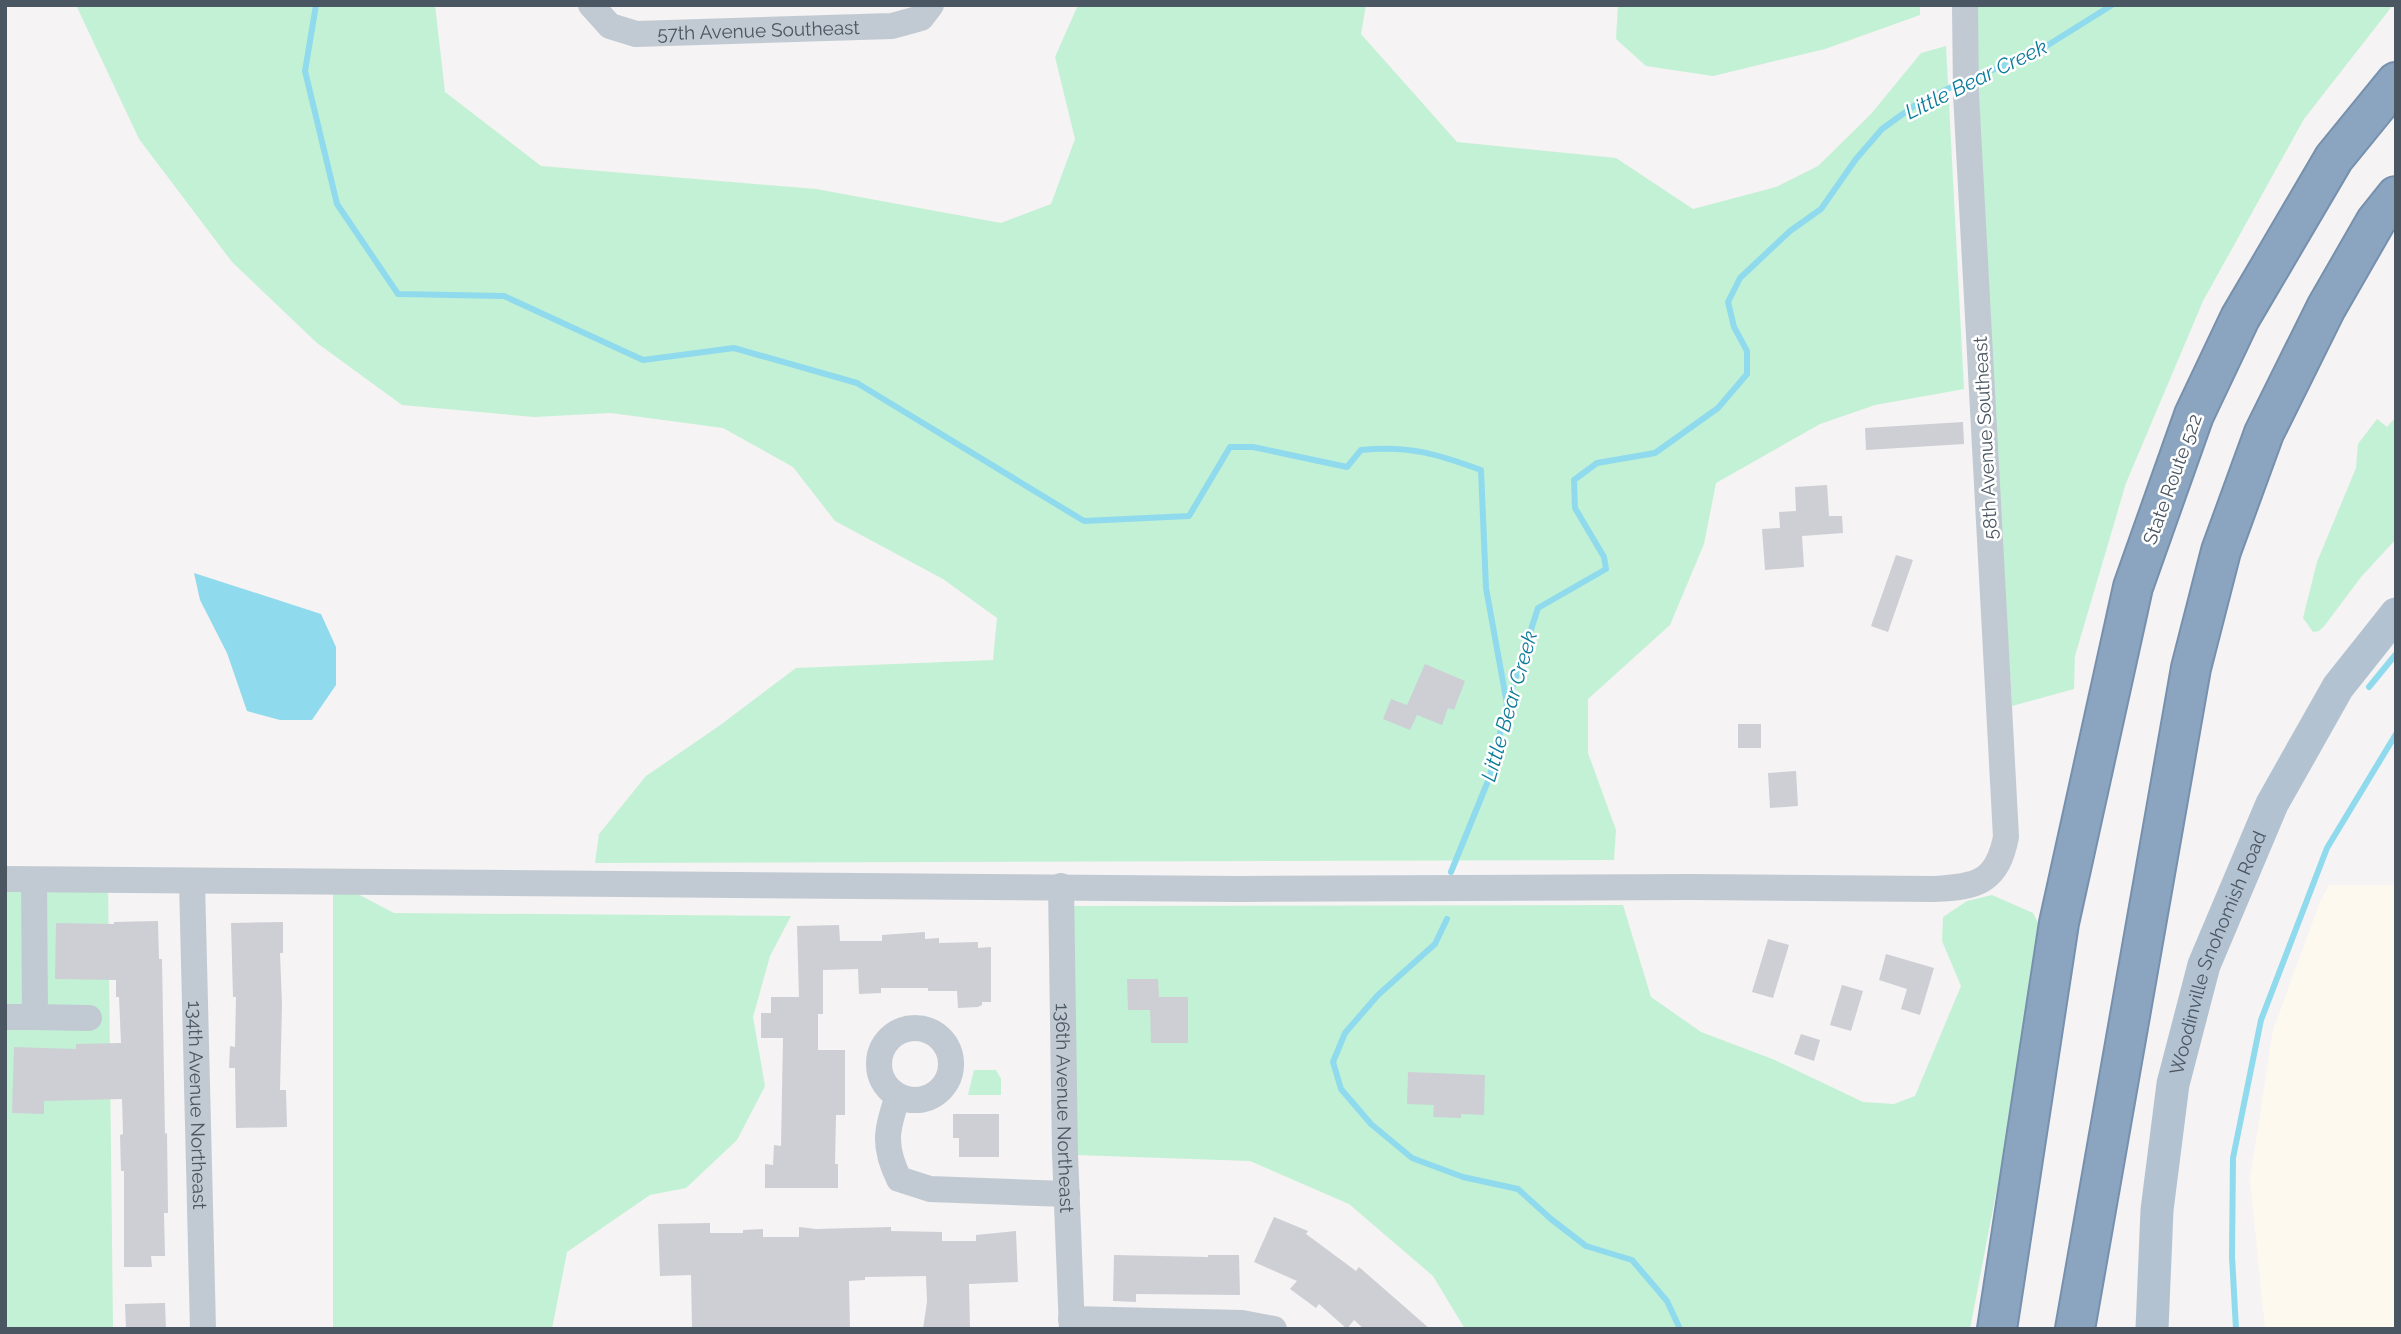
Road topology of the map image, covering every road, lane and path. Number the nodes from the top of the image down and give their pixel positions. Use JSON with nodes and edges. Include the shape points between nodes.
{"nodes":[{"id":1,"x":591,"y":5,"type":"edge"},
{"id":2,"x":931,"y":5,"type":"edge"},
{"id":3,"x":1965,"y":5,"type":"edge"},
{"id":4,"x":2396,"y":82,"type":"edge"},
{"id":5,"x":2396,"y":196,"type":"edge"},
{"id":6,"x":2396,"y":614,"type":"edge"},
{"id":7,"x":5,"y":879,"type":"edge"},
{"id":8,"x":34,"y":880,"type":"junction"},
{"id":9,"x":192,"y":881,"type":"junction"},
{"id":10,"x":1061,"y":886,"type":"junction"},
{"id":11,"x":5,"y":1017,"type":"edge"},
{"id":12,"x":35,"y":1017,"type":"junction"},
{"id":13,"x":89,"y":1018,"type":"dead end"},
{"id":14,"x":898,"y":1096,"type":"dead end"},
{"id":15,"x":1067,"y":1194,"type":"junction"},
{"id":16,"x":1072,"y":1324,"type":"edge"},
{"id":17,"x":203,"y":1329,"type":"edge"},
{"id":18,"x":1273,"y":1329,"type":"edge"},
{"id":19,"x":1997,"y":1329,"type":"edge"},
{"id":20,"x":2075,"y":1329,"type":"edge"},
{"id":21,"x":2152,"y":1329,"type":"edge"}],
"edges":[{"from":1,"to":2,"type":"street","name":"57th Avenue Southeast","via":[[610,26],[635,34],[892,26],[921,18]]},
{"from":3,"to":10,"type":"street","name":"58th Avenue Southeast","via":[[2006,837],[1996,869],[1979,882],[1934,889]]},
{"from":4,"to":19,"type":"highway","name":"State Route 522","via":[[2334,158],[2240,318],[2194,415],[2133,587],[2059,923]]},
{"from":5,"to":20,"type":"highway","via":[[2376,221],[2326,308],[2264,433],[2221,551],[2191,668]]},
{"from":6,"to":21,"type":"main road","name":"Woodinville Snohomish Road","via":[[2338,687],[2272,804],[2204,965],[2173,1084],[2157,1210]]},
{"from":7,"to":8,"type":"street"},
{"from":8,"to":9,"type":"street"},
{"from":8,"to":12,"type":"street"},
{"from":9,"to":10,"type":"street"},
{"from":9,"to":17,"type":"street","name":"134th Avenue Northeast"},
{"from":10,"to":15,"type":"street","name":"136th Avenue Northeast"},
{"from":11,"to":12,"type":"street"},
{"from":12,"to":13,"type":"street"},
{"from":14,"to":15,"type":"street","via":[[887,1144],[899,1179],[930,1189]]},
{"from":15,"to":16,"type":"street","name":"136th Avenue Northeast"},
{"from":16,"to":18,"type":"street","via":[[1242,1324]]}]}
